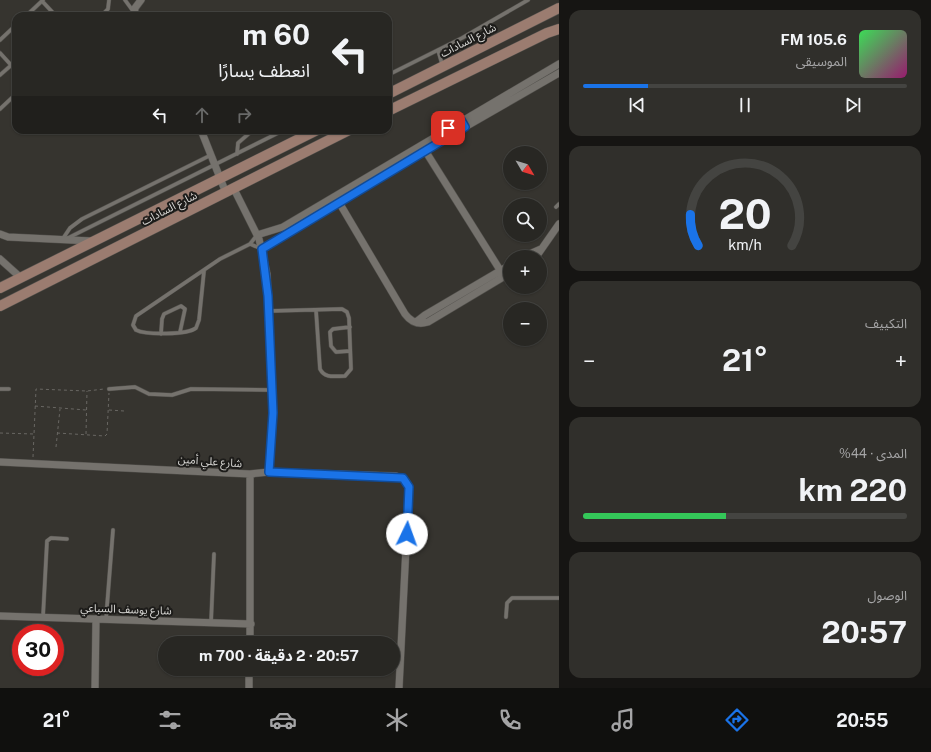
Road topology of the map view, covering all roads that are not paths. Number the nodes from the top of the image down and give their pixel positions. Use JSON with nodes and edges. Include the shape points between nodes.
{"nodes":[{"id":1,"x":42,"y":0,"type":"edge"},
{"id":2,"x":109,"y":0,"type":"edge"},
{"id":3,"x":125,"y":0,"type":"edge"},
{"id":4,"x":141,"y":0,"type":"edge"},
{"id":5,"x":528,"y":0,"type":"edge"},
{"id":6,"x":559,"y":8,"type":"edge"},
{"id":7,"x":30,"y":12,"type":"edge"},
{"id":8,"x":52,"y":12,"type":"edge"},
{"id":9,"x":105,"y":12,"type":"edge"},
{"id":10,"x":133,"y":12,"type":"edge"},
{"id":11,"x":135,"y":12,"type":"edge"},
{"id":12,"x":12,"y":29,"type":"edge"},
{"id":13,"x":559,"y":29,"type":"edge"},
{"id":14,"x":0,"y":40,"type":"edge"},
{"id":15,"x":438,"y":50,"type":"junction"},
{"id":16,"x":0,"y":54,"type":"edge"},
{"id":17,"x":559,"y":64,"type":"edge"},
{"id":18,"x":11,"y":65,"type":"joint"},
{"id":19,"x":443,"y":66,"type":"junction"},
{"id":20,"x":392,"y":72,"type":"edge"},
{"id":21,"x":559,"y":73,"type":"edge"},
{"id":22,"x":0,"y":75,"type":"edge"},
{"id":23,"x":392,"y":92,"type":"edge"},
{"id":24,"x":12,"y":98,"type":"edge"},
{"id":25,"x":0,"y":109,"type":"edge"},
{"id":26,"x":392,"y":109,"type":"edge"},
{"id":27,"x":463,"y":124,"type":"junction"},
{"id":28,"x":203,"y":134,"type":"edge"},
{"id":29,"x":248,"y":134,"type":"edge"},
{"id":30,"x":276,"y":134,"type":"edge"},
{"id":31,"x":301,"y":134,"type":"edge"},
{"id":32,"x":341,"y":134,"type":"edge"},
{"id":33,"x":272,"y":136,"type":"joint"},
{"id":34,"x":426,"y":152,"type":"junction"},
{"id":35,"x":237,"y":154,"type":"junction"},
{"id":36,"x":212,"y":155,"type":"junction"},
{"id":37,"x":216,"y":164,"type":"junction"},
{"id":38,"x":243,"y":168,"type":"junction"},
{"id":39,"x":370,"y":175,"type":"junction"},
{"id":40,"x":220,"y":179,"type":"junction"},
{"id":41,"x":249,"y":181,"type":"junction"},
{"id":42,"x":374,"y":182,"type":"junction"},
{"id":43,"x":230,"y":191,"type":"junction"},
{"id":44,"x":340,"y":204,"type":"junction"},
{"id":45,"x":559,"y":224,"type":"edge"},
{"id":46,"x":0,"y":234,"type":"edge"},
{"id":47,"x":257,"y":235,"type":"junction"},
{"id":48,"x":62,"y":241,"type":"junction"},
{"id":49,"x":94,"y":242,"type":"junction"},
{"id":50,"x":250,"y":244,"type":"junction"},
{"id":51,"x":543,"y":248,"type":"joint"},
{"id":52,"x":262,"y":249,"type":"junction"},
{"id":53,"x":539,"y":250,"type":"edge"},
{"id":54,"x":0,"y":259,"type":"edge"},
{"id":55,"x":503,"y":268,"type":"edge"},
{"id":56,"x":204,"y":270,"type":"junction"},
{"id":57,"x":500,"y":270,"type":"junction"},
{"id":58,"x":20,"y":277,"type":"junction"},
{"id":59,"x":503,"y":277,"type":"edge"},
{"id":60,"x":0,"y":288,"type":"edge"},
{"id":61,"x":0,"y":306,"type":"edge"},
{"id":62,"x":316,"y":310,"type":"junction"},
{"id":63,"x":269,"y":311,"type":"junction"},
{"id":64,"x":416,"y":322,"type":"junction"},
{"id":65,"x":350,"y":327,"type":"junction"},
{"id":66,"x":180,"y":332,"type":"junction"},
{"id":67,"x":161,"y":334,"type":"junction"},
{"id":68,"x":350,"y":351,"type":"junction"},
{"id":69,"x":0,"y":389,"type":"edge"},
{"id":70,"x":9,"y":389,"type":"dead end"},
{"id":71,"x":109,"y":389,"type":"road end"},
{"id":72,"x":272,"y":390,"type":"junction"},
{"id":73,"x":0,"y":462,"type":"edge"},
{"id":74,"x":269,"y":472,"type":"junction"},
{"id":75,"x":250,"y":474,"type":"junction"},
{"id":76,"x":113,"y":530,"type":"dead end"},
{"id":77,"x":67,"y":539,"type":"dead end"},
{"id":78,"x":214,"y":554,"type":"dead end"},
{"id":79,"x":559,"y":598,"type":"edge"},
{"id":80,"x":0,"y":616,"type":"edge"},
{"id":81,"x":43,"y":617,"type":"junction"},
{"id":82,"x":506,"y":617,"type":"dead end"},
{"id":83,"x":96,"y":619,"type":"junction"},
{"id":84,"x":106,"y":619,"type":"junction"},
{"id":85,"x":211,"y":622,"type":"junction"},
{"id":86,"x":251,"y":624,"type":"junction"},
{"id":87,"x":250,"y":636,"type":"edge"},
{"id":88,"x":249,"y":676,"type":"edge"},
{"id":89,"x":95,"y":688,"type":"edge"},
{"id":90,"x":249,"y":688,"type":"edge"},
{"id":91,"x":399,"y":688,"type":"edge"}],
"edges":[{"from":1,"to":7,"type":"lane"},
{"from":1,"to":8,"type":"lane"},
{"from":2,"to":9,"type":"lane"},
{"from":3,"to":10,"type":"lane"},
{"from":4,"to":11,"type":"street"},
{"from":5,"to":15,"type":"lane"},
{"from":6,"to":19,"type":"main road","name":"شارع السادات"},
{"from":12,"to":14,"type":"lane"},
{"from":13,"to":26,"type":"main road"},
{"from":15,"to":19,"type":"lane"},
{"from":15,"to":20,"type":"lane"},
{"from":16,"to":18,"type":"lane"},
{"from":17,"to":27,"type":"street"},
{"from":18,"to":22,"type":"lane"},
{"from":19,"to":23,"type":"main road","name":"شارع السادات"},
{"from":21,"to":27,"type":"street"},
{"from":24,"to":25,"type":"lane"},
{"from":27,"to":34,"type":"street"},
{"from":27,"to":39,"type":"street"},
{"from":28,"to":36,"type":"street"},
{"from":29,"to":35,"type":"lane","via":[[238,143]]},
{"from":30,"to":33,"type":"lane"},
{"from":31,"to":38,"type":"main road","name":"شارع السادات"},
{"from":32,"to":41,"type":"main road","name":"شارع السادات"},
{"from":33,"to":35,"type":"lane"},
{"from":34,"to":42,"type":"street"},
{"from":34,"to":57,"type":"street"},
{"from":35,"to":37,"type":"lane"},
{"from":36,"to":37,"type":"street"},
{"from":36,"to":48,"type":"lane","via":[[82,219],[70,228]]},
{"from":37,"to":40,"type":"street"},
{"from":37,"to":48,"type":"lane"},
{"from":38,"to":40,"type":"main road","name":"شارع السادات"},
{"from":38,"to":41,"type":"main road"},
{"from":39,"to":42,"type":"street"},
{"from":39,"to":47,"type":"street","via":[[283,227]]},
{"from":40,"to":43,"type":"street"},
{"from":40,"to":49,"type":"main road","name":"شارع السادات"},
{"from":41,"to":43,"type":"main road","name":"شارع السادات"},
{"from":42,"to":44,"type":"street"},
{"from":43,"to":47,"type":"street"},
{"from":43,"to":61,"type":"main road","name":"شارع السادات"},
{"from":44,"to":52,"type":"street"},
{"from":44,"to":64,"type":"street","via":[[405,314]]},
{"from":45,"to":51,"type":"street"},
{"from":46,"to":48,"type":"street","via":[[8,237]]},
{"from":47,"to":50,"type":"lane"},
{"from":47,"to":52,"type":"street"},
{"from":48,"to":49,"type":"street"},
{"from":49,"to":58,"type":"main road","name":"شارع السادات"},
{"from":50,"to":52,"type":"lane"},
{"from":50,"to":56,"type":"lane","via":[[235,250]]},
{"from":51,"to":53,"type":"street"},
{"from":52,"to":63,"type":"street","via":[[267,274]]},
{"from":54,"to":58,"type":"street"},
{"from":55,"to":57,"type":"street"},
{"from":56,"to":66,"type":"lane","via":[[198,324],[193,330]]},
{"from":56,"to":67,"type":"lane","via":[[134,318],[133,325],[138,331]]},
{"from":57,"to":64,"type":"street","via":[[425,314]]},
{"from":58,"to":60,"type":"main road","name":"شارع السادات"},
{"from":59,"to":64,"type":"street","via":[[428,322]]},
{"from":62,"to":63,"type":"lane"},
{"from":62,"to":65,"type":"lane","via":[[345,310],[349,315]]},
{"from":62,"to":68,"type":"lane","via":[[320,369],[323,374],[348,375],[351,369]]},
{"from":63,"to":72,"type":"street"},
{"from":65,"to":68,"type":"lane"},
{"from":65,"to":68,"type":"lane","via":[[333,328],[330,332],[331,346],[336,352]]},
{"from":66,"to":67,"type":"lane"},
{"from":66,"to":67,"type":"lane","via":[[185,310],[181,306],[164,314]]},
{"from":69,"to":70,"type":"lane"},
{"from":71,"to":72,"type":"lane","via":[[132,386],[149,394],[172,396],[191,389]]},
{"from":72,"to":74,"type":"street"},
{"from":73,"to":75,"type":"street","name":"شارع علي أمين"},
{"from":74,"to":75,"type":"street"},
{"from":74,"to":91,"type":"street","via":[[396,476],[403,478],[408,484]]},
{"from":75,"to":86,"type":"street","name":"شارع علي أمين"},
{"from":76,"to":84,"type":"lane"},
{"from":77,"to":81,"type":"lane","via":[[51,538],[47,541]]},
{"from":78,"to":85,"type":"lane"},
{"from":79,"to":82,"type":"lane","via":[[512,598],[506,603]]},
{"from":80,"to":81,"type":"street","name":"شارع يوسف السباعي"},
{"from":81,"to":83,"type":"street","name":"شارع يوسف السباعي"},
{"from":83,"to":84,"type":"street","name":"شارع يوسف السباعي"},
{"from":83,"to":89,"type":"street"},
{"from":84,"to":85,"type":"street","name":"شارع يوسف السباعي"},
{"from":85,"to":86,"type":"street","name":"شارع يوسف السباعي"},
{"from":86,"to":87,"type":"street","name":"شارع علي أمين"},
{"from":88,"to":90,"type":"street"}]}
